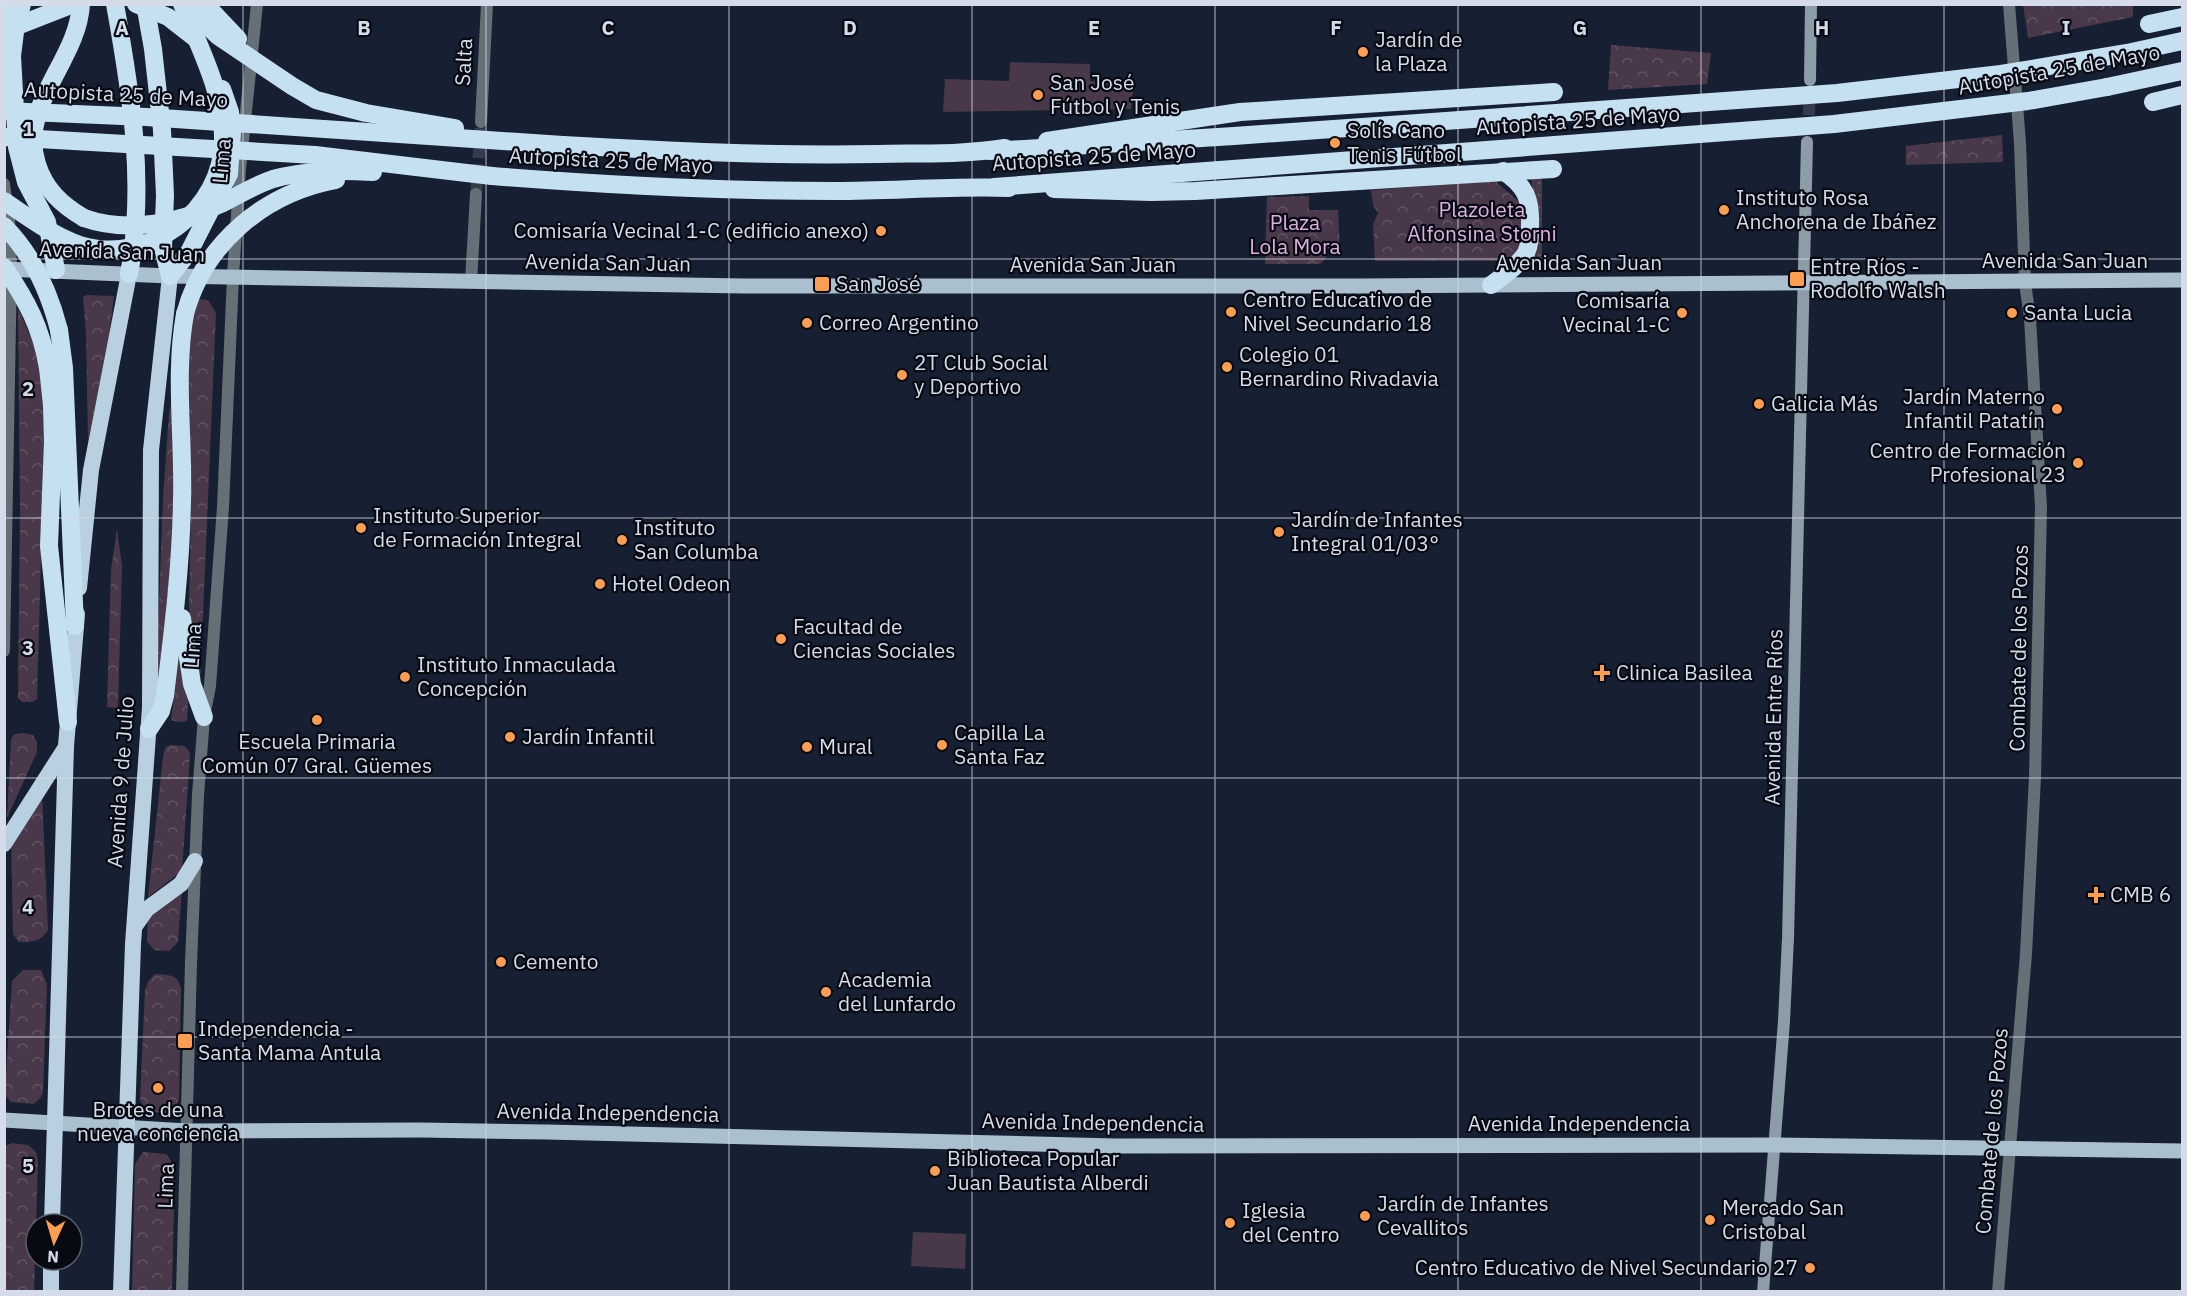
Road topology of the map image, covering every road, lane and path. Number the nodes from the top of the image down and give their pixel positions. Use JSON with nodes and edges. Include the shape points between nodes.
{"nodes":[{"id":1,"x":14,"y":4,"type":"edge"},
{"id":2,"x":22,"y":4,"type":"edge"},
{"id":3,"x":73,"y":4,"type":"edge"},
{"id":4,"x":81,"y":4,"type":"edge"},
{"id":5,"x":116,"y":4,"type":"edge"},
{"id":6,"x":136,"y":4,"type":"edge"},
{"id":7,"x":145,"y":4,"type":"edge"},
{"id":8,"x":184,"y":4,"type":"edge"},
{"id":9,"x":205,"y":4,"type":"edge"},
{"id":10,"x":221,"y":4,"type":"edge"},
{"id":11,"x":257,"y":4,"type":"edge"},
{"id":12,"x":487,"y":4,"type":"edge"},
{"id":13,"x":1811,"y":4,"type":"edge"},
{"id":14,"x":2009,"y":4,"type":"edge"},
{"id":15,"x":4,"y":16,"type":"edge"},
{"id":16,"x":2182,"y":17,"type":"edge"},
{"id":17,"x":2149,"y":24,"type":"dead end"},
{"id":18,"x":4,"y":31,"type":"edge"},
{"id":19,"x":2182,"y":41,"type":"edge"},
{"id":20,"x":252,"y":54,"type":"junction"},
{"id":21,"x":266,"y":67,"type":"junction"},
{"id":22,"x":2182,"y":71,"type":"edge"},
{"id":23,"x":1810,"y":80,"type":"tunnel mouth"},
{"id":24,"x":1554,"y":92,"type":"dead end"},
{"id":25,"x":4,"y":111,"type":"edge"},
{"id":26,"x":481,"y":122,"type":"tunnel mouth"},
{"id":27,"x":4,"y":137,"type":"edge"},
{"id":28,"x":1807,"y":142,"type":"tunnel mouth"},
{"id":29,"x":563,"y":145,"type":"junction"},
{"id":30,"x":990,"y":151,"type":"junction"},
{"id":31,"x":240,"y":169,"type":"junction"},
{"id":32,"x":1552,"y":169,"type":"dead end"},
{"id":33,"x":1503,"y":171,"type":"junction"},
{"id":34,"x":387,"y":173,"type":"junction"},
{"id":35,"x":492,"y":176,"type":"junction"},
{"id":36,"x":4,"y":184,"type":"edge"},
{"id":37,"x":994,"y":187,"type":"junction"},
{"id":38,"x":476,"y":194,"type":"tunnel mouth"},
{"id":39,"x":219,"y":196,"type":"junction"},
{"id":40,"x":4,"y":201,"type":"edge"},
{"id":41,"x":4,"y":226,"type":"edge"},
{"id":42,"x":7,"y":268,"type":"edge"},
{"id":43,"x":56,"y":270,"type":"junction"},
{"id":44,"x":129,"y":274,"type":"junction"},
{"id":45,"x":170,"y":276,"type":"junction"},
{"id":46,"x":233,"y":276,"type":"junction"},
{"id":47,"x":2182,"y":280,"type":"edge"},
{"id":48,"x":471,"y":282,"type":"junction"},
{"id":49,"x":2025,"y":283,"type":"junction"},
{"id":50,"x":1804,"y":284,"type":"junction"},
{"id":51,"x":1491,"y":285,"type":"junction"},
{"id":52,"x":178,"y":589,"type":"junction"},
{"id":53,"x":75,"y":626,"type":"junction"},
{"id":54,"x":4,"y":651,"type":"edge"},
{"id":55,"x":204,"y":717,"type":"junction"},
{"id":56,"x":68,"y":722,"type":"junction"},
{"id":57,"x":149,"y":729,"type":"junction"},
{"id":58,"x":66,"y":746,"type":"junction"},
{"id":59,"x":4,"y":844,"type":"edge"},
{"id":60,"x":195,"y":861,"type":"junction"},
{"id":61,"x":134,"y":927,"type":"junction"},
{"id":62,"x":4,"y":1120,"type":"edge"},
{"id":63,"x":56,"y":1123,"type":"junction"},
{"id":64,"x":126,"y":1127,"type":"junction"},
{"id":65,"x":187,"y":1131,"type":"junction"},
{"id":66,"x":1775,"y":1145,"type":"junction"},
{"id":67,"x":2010,"y":1150,"type":"junction"},
{"id":68,"x":2182,"y":1151,"type":"edge"},
{"id":69,"x":52,"y":1212,"type":"edge"},
{"id":70,"x":51,"y":1272,"type":"edge"},
{"id":71,"x":51,"y":1292,"type":"edge"},
{"id":72,"x":121,"y":1292,"type":"edge"},
{"id":73,"x":182,"y":1292,"type":"edge"},
{"id":74,"x":1763,"y":1292,"type":"edge"},
{"id":75,"x":1998,"y":1292,"type":"edge"}],
"edges":[{"from":1,"to":15,"type":"highway"},
{"from":2,"to":43,"type":"highway","via":[[12,56],[17,147],[26,182],[47,222]]},
{"from":3,"to":18,"type":"highway","bridge":true},
{"from":4,"to":34,"type":"highway","bridge":true,"via":[[75,34],[39,108],[33,143],[47,186],[61,203],[84,218],[125,225],[158,223],[211,208],[289,175],[323,171]]},
{"from":5,"to":44,"type":"highway","via":[[135,129],[136,202]]},
{"from":6,"to":39,"type":"highway","bridge":true,"via":[[186,30],[200,44],[216,73],[230,112],[233,145],[229,174]]},
{"from":7,"to":45,"type":"highway","via":[[162,130],[163,248]]},
{"from":8,"to":21,"type":"highway","bridge":true,"via":[[218,36]]},
{"from":8,"to":40,"type":"highway","bridge":true,"via":[[219,103],[224,140],[211,189],[198,208],[159,238],[111,249],[70,241]]},
{"from":9,"to":20,"type":"highway","bridge":true},
{"from":10,"to":20,"type":"highway"},
{"from":11,"to":31,"type":"street","name":"Lima"},
{"from":12,"to":26,"type":"street","name":"Salta"},
{"from":13,"to":23,"type":"main road"},
{"from":14,"to":49,"type":"street","name":"Combate de los Pozos","via":[[2020,143]]},
{"from":16,"to":17,"type":"highway"},
{"from":19,"to":30,"type":"highway","name":"Autopista 25 de Mayo","bridge":true,"via":[[2001,74],[1837,93]]},
{"from":20,"to":21,"type":"highway","bridge":true},
{"from":21,"to":29,"type":"highway","bridge":true,"via":[[304,93],[335,106]]},
{"from":22,"to":37,"type":"highway","name":"Autopista 25 de Mayo","bridge":true,"via":[[2028,101],[1834,124]]},
{"from":24,"to":30,"type":"highway","bridge":true,"via":[[1240,112]]},
{"from":25,"to":29,"type":"highway","name":"Autopista 25 de Mayo","bridge":true},
{"from":27,"to":35,"type":"highway","name":"Autopista 25 de Mayo","bridge":true,"via":[[315,155]]},
{"from":28,"to":50,"type":"main road","name":"Avenida Entre Ríos"},
{"from":29,"to":30,"type":"highway","name":"Autopista 25 de Mayo","via":[[702,152]]},
{"from":31,"to":39,"type":"highway"},
{"from":31,"to":46,"type":"street","name":"Lima"},
{"from":32,"to":33,"type":"highway"},
{"from":33,"to":37,"type":"highway","bridge":true,"via":[[1174,192]]},
{"from":33,"to":51,"type":"highway","via":[[1519,183],[1527,196],[1530,239],[1519,261]]},
{"from":34,"to":35,"type":"highway","bridge":true},
{"from":34,"to":52,"type":"highway","bridge":true,"via":[[312,184],[286,195],[228,236],[208,261],[190,297],[181,351]]},
{"from":35,"to":37,"type":"highway","name":"Autopista 25 de Mayo","via":[[712,190]]},
{"from":36,"to":42,"type":"street","via":[[9,219]]},
{"from":38,"to":48,"type":"street"},
{"from":39,"to":45,"type":"highway","via":[[189,252]]},
{"from":41,"to":53,"type":"highway","bridge":true,"via":[[35,266],[51,300],[59,330]]},
{"from":42,"to":43,"type":"main road","name":"Avenida San Juan"},
{"from":42,"to":54,"type":"street"},
{"from":42,"to":56,"type":"highway","bridge":true,"via":[[35,319],[46,356],[53,441],[49,546]]},
{"from":43,"to":44,"type":"main road","name":"Avenida San Juan"},
{"from":44,"to":45,"type":"main road","name":"Avenida San Juan"},
{"from":44,"to":53,"type":"highway","via":[[91,470]]},
{"from":45,"to":46,"type":"main road","name":"Avenida San Juan"},
{"from":45,"to":57,"type":"highway","name":"Avenida 9 de Julio","via":[[151,450]]},
{"from":46,"to":48,"type":"main road","name":"Avenida San Juan"},
{"from":46,"to":55,"type":"street","name":"Lima","via":[[223,507],[210,686]]},
{"from":47,"to":49,"type":"main road","name":"Avenida San Juan"},
{"from":48,"to":51,"type":"main road","name":"Avenida San Juan","via":[[896,287]]},
{"from":49,"to":50,"type":"main road","name":"Avenida San Juan"},
{"from":49,"to":67,"type":"street","name":"Combate de los Pozos","via":[[2042,507],[2029,904]]},
{"from":50,"to":51,"type":"main road","name":"Avenida San Juan"},
{"from":50,"to":66,"type":"main road","name":"Avenida Entre Ríos","via":[[1788,938]]},
{"from":52,"to":55,"type":"highway","via":[[192,684]]},
{"from":52,"to":57,"type":"highway","via":[[165,696]]},
{"from":53,"to":56,"type":"highway"},
{"from":55,"to":60,"type":"street","name":"Lima"},
{"from":56,"to":58,"type":"highway"},
{"from":57,"to":61,"type":"highway","name":"Avenida 9 de Julio"},
{"from":58,"to":59,"type":"highway"},
{"from":58,"to":63,"type":"highway"},
{"from":60,"to":61,"type":"highway","via":[[181,884],[147,909]]},
{"from":60,"to":65,"type":"street","name":"Lima"},
{"from":61,"to":64,"type":"highway","name":"Avenida 9 de Julio"},
{"from":62,"to":63,"type":"main road","name":"Avenida Independencia"},
{"from":63,"to":64,"type":"main road","name":"Avenida Independencia"},
{"from":63,"to":69,"type":"highway"},
{"from":64,"to":65,"type":"main road","name":"Avenida Independencia"},
{"from":64,"to":72,"type":"highway","name":"Avenida 9 de Julio"},
{"from":65,"to":66,"type":"main road","name":"Avenida Independencia","via":[[513,1131],[1115,1146]]},
{"from":65,"to":73,"type":"street","name":"Lima"},
{"from":66,"to":67,"type":"main road","name":"Avenida Independencia"},
{"from":66,"to":74,"type":"main road","name":"Avenida Entre Ríos"},
{"from":67,"to":68,"type":"main road","name":"Avenida Independencia"},
{"from":67,"to":75,"type":"street","name":"Combate de los Pozos"},
{"from":70,"to":71,"type":"highway"}]}
